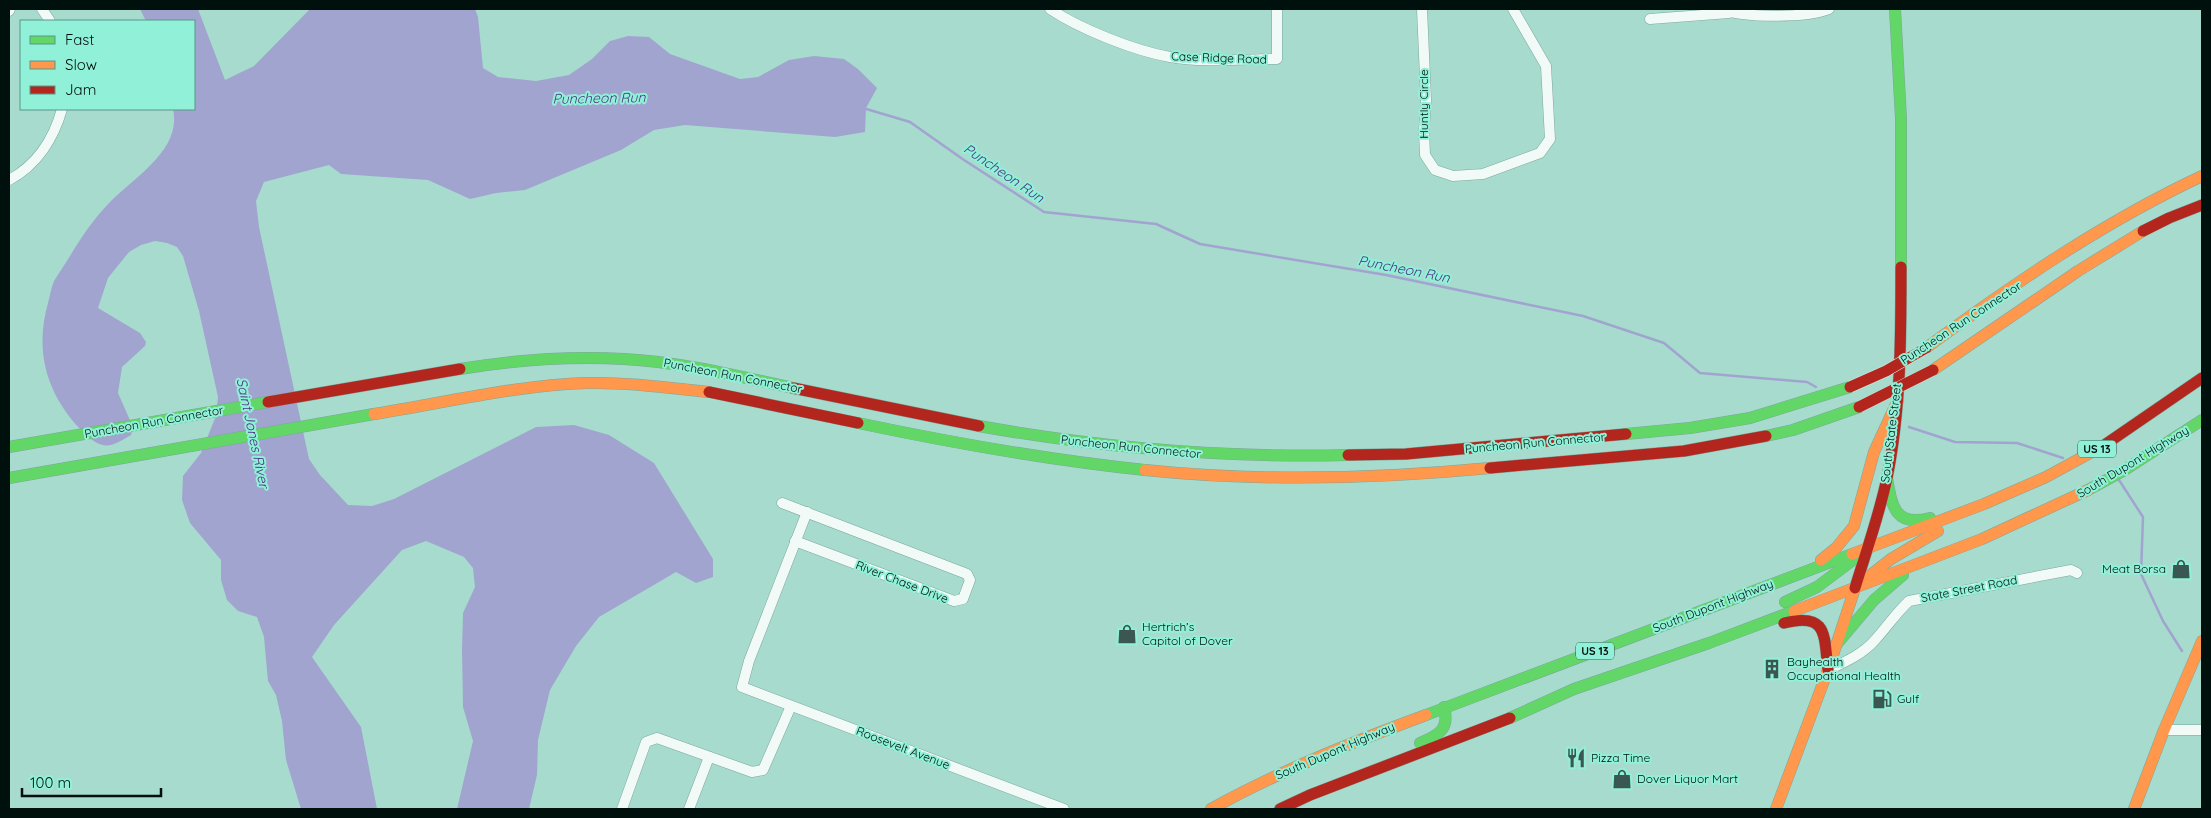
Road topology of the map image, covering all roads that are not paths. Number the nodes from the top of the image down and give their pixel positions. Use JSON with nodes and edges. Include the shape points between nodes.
{"nodes":[{"id":1,"x":42,"y":9,"type":"edge"},
{"id":2,"x":1050,"y":9,"type":"edge"},
{"id":3,"x":1277,"y":9,"type":"edge"},
{"id":4,"x":1422,"y":9,"type":"edge"},
{"id":5,"x":1513,"y":9,"type":"edge"},
{"id":6,"x":1720,"y":9,"type":"edge"},
{"id":7,"x":1829,"y":9,"type":"edge"},
{"id":8,"x":1894,"y":9,"type":"edge"},
{"id":9,"x":1732,"y":13,"type":"junction"},
{"id":10,"x":1650,"y":19,"type":"dead end"},
{"id":11,"x":49,"y":20,"type":"edge"},
{"id":12,"x":62,"y":110,"type":"edge"},
{"id":13,"x":2202,"y":176,"type":"edge"},
{"id":14,"x":9,"y":180,"type":"edge"},
{"id":15,"x":2202,"y":205,"type":"edge"},
{"id":16,"x":2202,"y":378,"type":"edge"},
{"id":17,"x":1898,"y":400,"type":"junction"},
{"id":18,"x":2202,"y":420,"type":"edge"},
{"id":19,"x":2202,"y":428,"type":"edge"},
{"id":20,"x":2167,"y":444,"type":"junction"},
{"id":21,"x":13,"y":447,"type":"edge"},
{"id":22,"x":2046,"y":477,"type":"junction"},
{"id":23,"x":9,"y":478,"type":"edge"},
{"id":24,"x":1887,"y":478,"type":"junction"},
{"id":25,"x":782,"y":503,"type":"dead end"},
{"id":26,"x":1984,"y":504,"type":"junction"},
{"id":27,"x":807,"y":512,"type":"junction"},
{"id":28,"x":796,"y":541,"type":"junction"},
{"id":29,"x":1867,"y":549,"type":"junction"},
{"id":30,"x":1920,"y":563,"type":"junction"},
{"id":31,"x":1799,"y":573,"type":"junction"},
{"id":32,"x":2077,"y":573,"type":"dead end"},
{"id":33,"x":1854,"y":588,"type":"junction"},
{"id":34,"x":2201,"y":642,"type":"edge"},
{"id":35,"x":1709,"y":643,"type":"junction"},
{"id":36,"x":1836,"y":645,"type":"junction"},
{"id":37,"x":1828,"y":670,"type":"junction"},
{"id":38,"x":1574,"y":689,"type":"junction"},
{"id":39,"x":791,"y":706,"type":"junction"},
{"id":40,"x":1444,"y":707,"type":"junction"},
{"id":41,"x":2164,"y":730,"type":"junction"},
{"id":42,"x":2202,"y":730,"type":"edge"},
{"id":43,"x":709,"y":757,"type":"junction"},
{"id":44,"x":1326,"y":788,"type":"junction"},
{"id":45,"x":622,"y":809,"type":"edge"},
{"id":46,"x":688,"y":809,"type":"edge"},
{"id":47,"x":1064,"y":809,"type":"edge"},
{"id":48,"x":1211,"y":809,"type":"edge"},
{"id":49,"x":1280,"y":809,"type":"edge"},
{"id":50,"x":1776,"y":809,"type":"edge"},
{"id":51,"x":2134,"y":809,"type":"edge"}],
"edges":[{"from":1,"to":11,"type":"street"},
{"from":2,"to":3,"type":"street","name":"Case Ridge Road","via":[[1107,38],[1170,57],[1277,59]]},
{"from":4,"to":5,"type":"street","name":"Huntly Circle","via":[[1425,155],[1435,170],[1453,176],[1483,174],[1540,154],[1550,139],[1546,66]]},
{"from":6,"to":9,"type":"street"},
{"from":7,"to":9,"type":"street","via":[[1812,14]]},
{"from":8,"to":17,"type":"main road","name":"South State Street","via":[[1901,119]]},
{"from":9,"to":10,"type":"street"},
{"from":12,"to":14,"type":"street","via":[[48,145],[30,165]]},
{"from":13,"to":21,"type":"main road","name":"Puncheon Run Connector","bridge":true,"via":[[2099,231],[1926,348],[1886,371],[1850,387],[1750,418],[1662,432],[1406,454],[1279,457],[1147,450],[1057,440],[686,366],[624,359],[572,358],[520,361],[388,382]]},
{"from":15,"to":23,"type":"main road","name":"Puncheon Run Connector","bridge":true,"via":[[2154,224],[2116,246],[1933,370],[1859,407],[1793,430],[1684,451],[1428,474],[1313,478],[1192,475],[1067,462],[970,446],[732,396],[634,384],[586,383],[531,388]]},
{"from":16,"to":22,"type":"main road","name":"South Dupont Highway","number":"US 13","via":[[2120,436]]},
{"from":17,"to":24,"type":"main road","name":"South State Street"},
{"from":17,"to":31,"type":"main road","via":[[1872,460],[1856,524],[1836,548]]},
{"from":18,"to":20,"type":"main road","name":"South Dupont Highway","number":"US 13"},
{"from":19,"to":20,"type":"main road"},
{"from":20,"to":30,"type":"main road","name":"South Dupont Highway","number":"US 13","via":[[2076,497]]},
{"from":22,"to":24,"type":"main road","via":[[1915,521],[1902,518],[1893,509]]},
{"from":22,"to":26,"type":"main road","name":"South Dupont Highway","number":"US 13"},
{"from":24,"to":29,"type":"main road","name":"South State Street"},
{"from":25,"to":27,"type":"street","name":"River Chase Drive"},
{"from":26,"to":29,"type":"main road","name":"South Dupont Highway","number":"US 13"},
{"from":26,"to":33,"type":"main road","via":[[1898,554]]},
{"from":27,"to":28,"type":"street"},
{"from":27,"to":28,"type":"street","name":"River Chase Drive","via":[[967,574],[970,580],[963,599],[954,602]]},
{"from":28,"to":39,"type":"street","name":"Roosevelt Avenue","via":[[742,687]]},
{"from":29,"to":31,"type":"main road","name":"South Dupont Highway","number":"US 13"},
{"from":29,"to":33,"type":"main road","name":"South State Street"},
{"from":29,"to":38,"type":"main road","via":[[1812,590]]},
{"from":30,"to":33,"type":"main road","name":"South Dupont Highway","number":"US 13"},
{"from":30,"to":36,"type":"main road","via":[[1887,587]]},
{"from":31,"to":40,"type":"main road","name":"South Dupont Highway","number":"US 13"},
{"from":32,"to":37,"type":"street","name":"State Street Road","via":[[2070,570],[1909,601],[1874,642],[1853,658]]},
{"from":33,"to":35,"type":"main road","name":"South Dupont Highway","number":"US 13"},
{"from":33,"to":36,"type":"main road","name":"South State Street"},
{"from":34,"to":41,"type":"main road"},
{"from":35,"to":37,"type":"main road","via":[[1810,618],[1819,623],[1824,633]]},
{"from":35,"to":38,"type":"main road","name":"South Dupont Highway","number":"US 13"},
{"from":36,"to":37,"type":"main road","name":"South State Street"},
{"from":37,"to":50,"type":"main road","name":"South State Street"},
{"from":38,"to":44,"type":"main road","name":"South Dupont Highway","number":"US 13","via":[[1514,716]]},
{"from":39,"to":43,"type":"street","via":[[763,770],[752,772]]},
{"from":39,"to":47,"type":"street","name":"Roosevelt Avenue"},
{"from":40,"to":44,"type":"main road","via":[[1446,724],[1430,739],[1357,768]]},
{"from":40,"to":48,"type":"main road","name":"South Dupont Highway","number":"US 13","via":[[1311,760]]},
{"from":41,"to":42,"type":"street"},
{"from":41,"to":51,"type":"main road"},
{"from":43,"to":45,"type":"street","via":[[657,738],[646,742]]},
{"from":43,"to":46,"type":"street"},
{"from":44,"to":49,"type":"main road","name":"South Dupont Highway","number":"US 13"}]}
